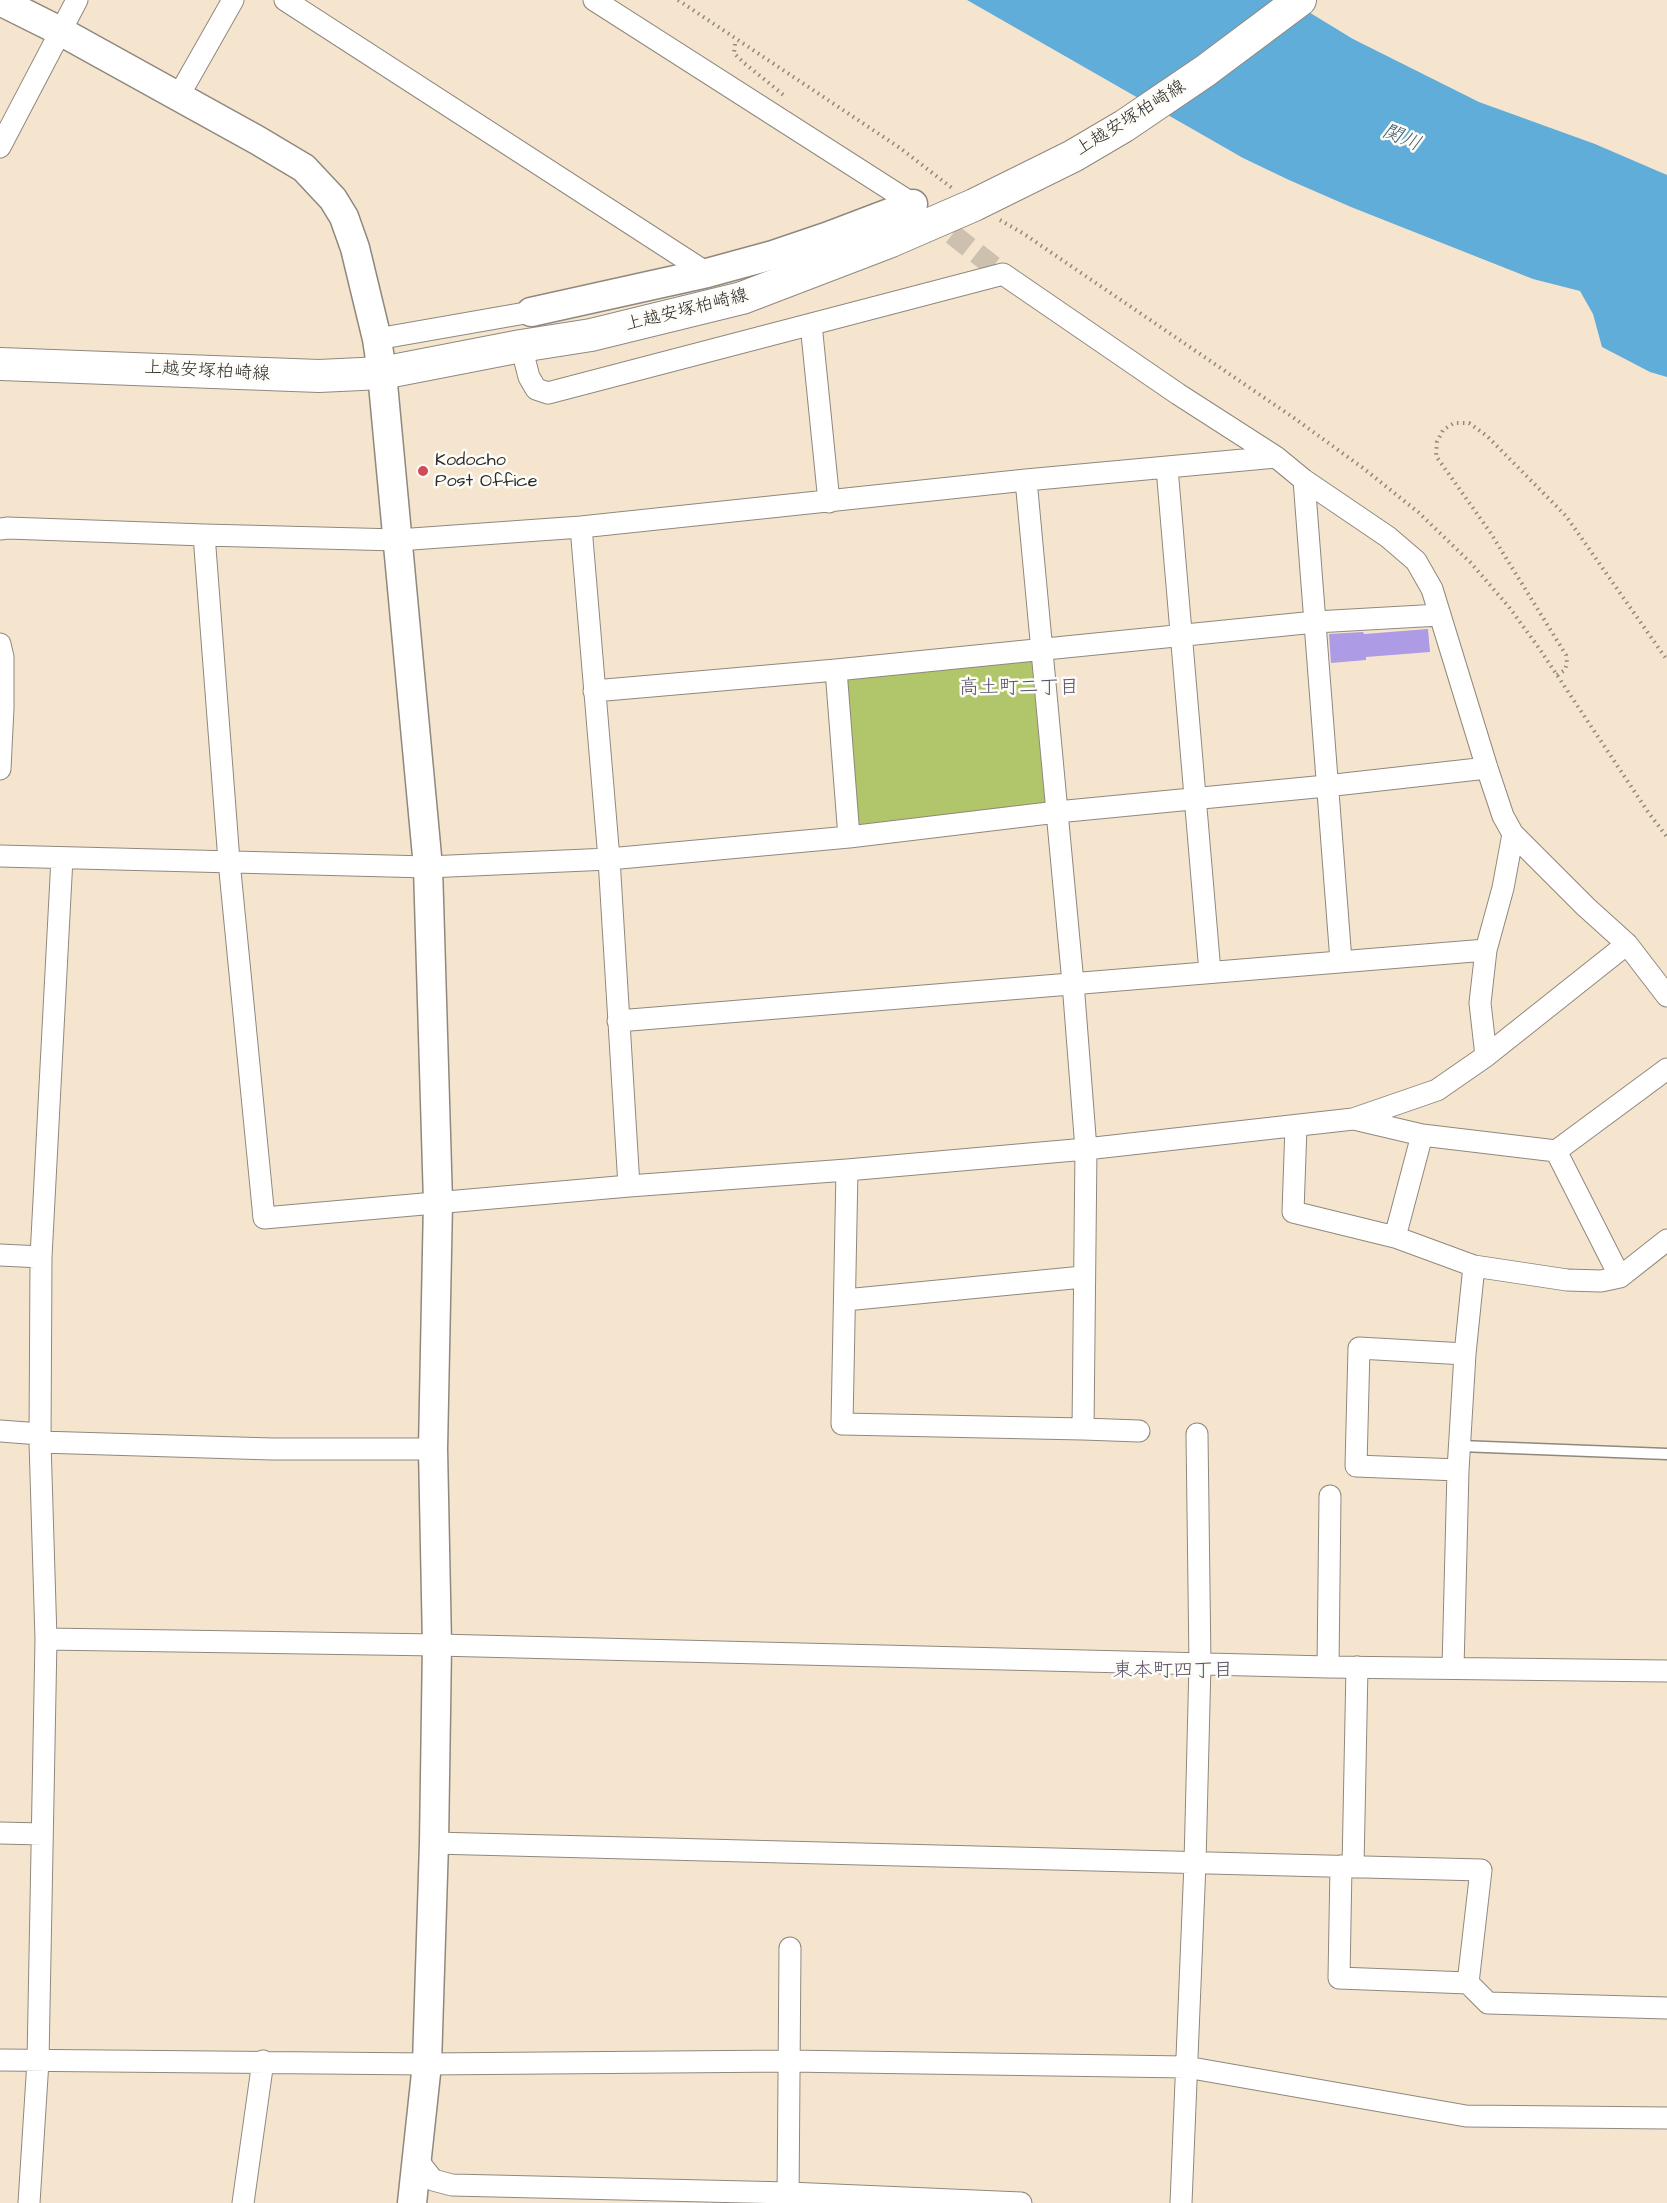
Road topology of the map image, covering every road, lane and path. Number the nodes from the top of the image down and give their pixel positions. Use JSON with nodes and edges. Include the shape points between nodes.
{"nodes":[{"id":1,"x":76,"y":0,"type":"edge"},
{"id":2,"x":232,"y":0,"type":"edge"},
{"id":3,"x":285,"y":0,"type":"edge"},
{"id":4,"x":594,"y":0,"type":"edge"},
{"id":5,"x":678,"y":0,"type":"edge"},
{"id":6,"x":1300,"y":0,"type":"edge"},
{"id":7,"x":0,"y":1,"type":"edge"},
{"id":8,"x":60,"y":31,"type":"junction"},
{"id":9,"x":178,"y":97,"type":"junction"},
{"id":10,"x":0,"y":147,"type":"edge"},
{"id":11,"x":913,"y":204,"type":"joint"},
{"id":12,"x":974,"y":205,"type":"junction"},
{"id":13,"x":707,"y":273,"type":"junction"},
{"id":14,"x":531,"y":312,"type":"joint"},
{"id":15,"x":811,"y":324,"type":"junction"},
{"id":16,"x":377,"y":339,"type":"junction"},
{"id":17,"x":521,"y":346,"type":"junction"},
{"id":18,"x":0,"y":364,"type":"edge"},
{"id":19,"x":382,"y":373,"type":"junction"},
{"id":20,"x":1276,"y":457,"type":"junction"},
{"id":21,"x":1167,"y":468,"type":"junction"},
{"id":22,"x":1026,"y":480,"type":"junction"},
{"id":23,"x":1304,"y":480,"type":"junction"},
{"id":24,"x":829,"y":502,"type":"junction"},
{"id":25,"x":581,"y":527,"type":"junction"},
{"id":26,"x":0,"y":530,"type":"edge"},
{"id":27,"x":204,"y":535,"type":"junction"},
{"id":28,"x":398,"y":540,"type":"junction"},
{"id":29,"x":1440,"y":615,"type":"junction"},
{"id":30,"x":1314,"y":622,"type":"junction"},
{"id":31,"x":1180,"y":634,"type":"junction"},
{"id":32,"x":0,"y":644,"type":"edge"},
{"id":33,"x":1043,"y":649,"type":"junction"},
{"id":34,"x":1667,"y":660,"type":"edge"},
{"id":35,"x":836,"y":670,"type":"junction"},
{"id":36,"x":1557,"y":675,"type":"dead end"},
{"id":37,"x":594,"y":691,"type":"junction"},
{"id":38,"x":1487,"y":768,"type":"junction"},
{"id":39,"x":0,"y":769,"type":"edge"},
{"id":40,"x":1326,"y":786,"type":"junction"},
{"id":41,"x":1196,"y":799,"type":"junction"},
{"id":42,"x":1057,"y":812,"type":"junction"},
{"id":43,"x":1513,"y":834,"type":"junction"},
{"id":44,"x":849,"y":837,"type":"junction"},
{"id":45,"x":0,"y":856,"type":"edge"},
{"id":46,"x":62,"y":858,"type":"junction"},
{"id":47,"x":609,"y":859,"type":"junction"},
{"id":48,"x":229,"y":861,"type":"junction"},
{"id":49,"x":428,"y":867,"type":"junction"},
{"id":50,"x":1627,"y":944,"type":"junction"},
{"id":51,"x":1486,"y":950,"type":"junction"},
{"id":52,"x":1341,"y":961,"type":"junction"},
{"id":53,"x":1210,"y":972,"type":"junction"},
{"id":54,"x":1072,"y":983,"type":"junction"},
{"id":55,"x":1667,"y":996,"type":"edge"},
{"id":56,"x":618,"y":1021,"type":"junction"},
{"id":57,"x":1486,"y":1056,"type":"junction"},
{"id":58,"x":1667,"y":1069,"type":"edge"},
{"id":59,"x":1353,"y":1119,"type":"junction"},
{"id":60,"x":1296,"y":1126,"type":"junction"},
{"id":61,"x":1422,"y":1135,"type":"junction"},
{"id":62,"x":1086,"y":1149,"type":"junction"},
{"id":63,"x":1556,"y":1151,"type":"junction"},
{"id":64,"x":847,"y":1170,"type":"junction"},
{"id":65,"x":629,"y":1186,"type":"junction"},
{"id":66,"x":438,"y":1202,"type":"junction"},
{"id":67,"x":1395,"y":1237,"type":"junction"},
{"id":68,"x":1667,"y":1240,"type":"edge"},
{"id":69,"x":0,"y":1255,"type":"edge"},
{"id":70,"x":41,"y":1257,"type":"junction"},
{"id":71,"x":1474,"y":1266,"type":"junction"},
{"id":72,"x":1083,"y":1277,"type":"junction"},
{"id":73,"x":1620,"y":1277,"type":"junction"},
{"id":74,"x":845,"y":1300,"type":"junction"},
{"id":75,"x":1465,"y":1354,"type":"junction"},
{"id":76,"x":1083,"y":1429,"type":"junction"},
{"id":77,"x":0,"y":1431,"type":"edge"},
{"id":78,"x":1139,"y":1431,"type":"dead end"},
{"id":79,"x":1197,"y":1434,"type":"dead end"},
{"id":80,"x":40,"y":1438,"type":"junction"},
{"id":81,"x":1460,"y":1446,"type":"junction"},
{"id":82,"x":433,"y":1449,"type":"junction"},
{"id":83,"x":1667,"y":1454,"type":"edge"},
{"id":84,"x":1458,"y":1470,"type":"junction"},
{"id":85,"x":1330,"y":1496,"type":"dead end"},
{"id":86,"x":46,"y":1639,"type":"junction"},
{"id":87,"x":437,"y":1645,"type":"junction"},
{"id":88,"x":1200,"y":1664,"type":"junction"},
{"id":89,"x":1328,"y":1667,"type":"junction"},
{"id":90,"x":1356,"y":1667,"type":"junction"},
{"id":91,"x":1453,"y":1668,"type":"junction"},
{"id":92,"x":1667,"y":1671,"type":"edge"},
{"id":93,"x":0,"y":1833,"type":"edge"},
{"id":94,"x":42,"y":1834,"type":"junction"},
{"id":95,"x":434,"y":1844,"type":"junction"},
{"id":96,"x":1195,"y":1863,"type":"junction"},
{"id":97,"x":1347,"y":1866,"type":"junction"},
{"id":98,"x":790,"y":1948,"type":"dead end"},
{"id":99,"x":1468,"y":1983,"type":"junction"},
{"id":100,"x":1667,"y":2008,"type":"edge"},
{"id":101,"x":0,"y":2060,"type":"edge"},
{"id":102,"x":38,"y":2061,"type":"junction"},
{"id":103,"x":263,"y":2061,"type":"junction"},
{"id":104,"x":788,"y":2061,"type":"junction"},
{"id":105,"x":427,"y":2064,"type":"junction"},
{"id":106,"x":1186,"y":2067,"type":"junction"},
{"id":107,"x":1667,"y":2118,"type":"edge"},
{"id":108,"x":418,"y":2161,"type":"junction"},
{"id":109,"x":788,"y":2198,"type":"edge"},
{"id":110,"x":983,"y":2202,"type":"edge"},
{"id":111,"x":29,"y":2203,"type":"edge"},
{"id":112,"x":243,"y":2203,"type":"edge"},
{"id":113,"x":412,"y":2203,"type":"edge"},
{"id":114,"x":1021,"y":2203,"type":"edge"},
{"id":115,"x":1181,"y":2203,"type":"edge"}],
"edges":[{"from":1,"to":8,"type":"street"},
{"from":2,"to":9,"type":"street"},
{"from":3,"to":13,"type":"street"},
{"from":4,"to":11,"type":"street"},
{"from":5,"to":12,"type":"path","via":[[900,148]]},
{"from":6,"to":12,"type":"main road","name":"上越安塚柏崎線","via":[[1124,126]]},
{"from":7,"to":8,"type":"street"},
{"from":8,"to":9,"type":"street"},
{"from":8,"to":10,"type":"street"},
{"from":9,"to":16,"type":"street","via":[[304,168],[333,199],[355,248]]},
{"from":11,"to":13,"type":"street","via":[[826,237]]},
{"from":12,"to":17,"type":"main road","name":"上越安塚柏崎線","via":[[742,298],[591,335]]},
{"from":13,"to":14,"type":"street"},
{"from":14,"to":16,"type":"street"},
{"from":15,"to":17,"type":"street","via":[[548,393],[536,389]]},
{"from":15,"to":20,"type":"street","via":[[1003,274]]},
{"from":15,"to":24,"type":"street"},
{"from":16,"to":19,"type":"street"},
{"from":17,"to":19,"type":"main road","name":"上越安塚柏崎線"},
{"from":18,"to":19,"type":"main road","name":"上越安塚柏崎線","via":[[295,376]]},
{"from":19,"to":28,"type":"street"},
{"from":20,"to":21,"type":"street"},
{"from":20,"to":23,"type":"street"},
{"from":21,"to":22,"type":"street"},
{"from":21,"to":31,"type":"street"},
{"from":22,"to":24,"type":"street"},
{"from":22,"to":33,"type":"street"},
{"from":23,"to":29,"type":"street","via":[[1388,537],[1416,561],[1432,589]]},
{"from":23,"to":30,"type":"street"},
{"from":24,"to":25,"type":"street"},
{"from":25,"to":28,"type":"street"},
{"from":25,"to":37,"type":"street"},
{"from":26,"to":27,"type":"street"},
{"from":27,"to":28,"type":"street"},
{"from":27,"to":48,"type":"street"},
{"from":28,"to":49,"type":"street"},
{"from":29,"to":30,"type":"street"},
{"from":29,"to":38,"type":"street"},
{"from":30,"to":31,"type":"street"},
{"from":30,"to":40,"type":"street"},
{"from":31,"to":33,"type":"street"},
{"from":31,"to":41,"type":"street"},
{"from":32,"to":39,"type":"street"},
{"from":33,"to":35,"type":"street"},
{"from":33,"to":42,"type":"street"},
{"from":34,"to":36,"type":"path","via":[[1566,516],[1487,436],[1469,423],[1454,423],[1443,430],[1436,456],[1490,532],[1566,656],[1565,670]]},
{"from":35,"to":37,"type":"street"},
{"from":35,"to":44,"type":"street"},
{"from":37,"to":47,"type":"street"},
{"from":38,"to":40,"type":"street"},
{"from":38,"to":43,"type":"street"},
{"from":40,"to":41,"type":"street"},
{"from":40,"to":52,"type":"street"},
{"from":41,"to":42,"type":"street"},
{"from":41,"to":53,"type":"street"},
{"from":42,"to":44,"type":"street"},
{"from":42,"to":54,"type":"street"},
{"from":43,"to":50,"type":"street"},
{"from":43,"to":51,"type":"street"},
{"from":44,"to":47,"type":"street"},
{"from":45,"to":46,"type":"street"},
{"from":46,"to":48,"type":"street"},
{"from":46,"to":70,"type":"street"},
{"from":47,"to":49,"type":"street"},
{"from":47,"to":56,"type":"street"},
{"from":48,"to":49,"type":"street"},
{"from":48,"to":66,"type":"street","via":[[264,1218]]},
{"from":49,"to":66,"type":"street"},
{"from":50,"to":55,"type":"street"},
{"from":50,"to":57,"type":"street"},
{"from":51,"to":52,"type":"street"},
{"from":51,"to":57,"type":"street","via":[[1480,1003]]},
{"from":52,"to":53,"type":"street"},
{"from":53,"to":54,"type":"street"},
{"from":54,"to":56,"type":"street"},
{"from":54,"to":62,"type":"street"},
{"from":56,"to":65,"type":"street"},
{"from":57,"to":59,"type":"street","via":[[1437,1090]]},
{"from":58,"to":63,"type":"street"},
{"from":59,"to":60,"type":"street"},
{"from":59,"to":61,"type":"street"},
{"from":60,"to":62,"type":"street"},
{"from":60,"to":67,"type":"street","via":[[1293,1212]]},
{"from":61,"to":63,"type":"street"},
{"from":61,"to":67,"type":"street"},
{"from":62,"to":64,"type":"street"},
{"from":62,"to":72,"type":"street"},
{"from":63,"to":73,"type":"street"},
{"from":64,"to":65,"type":"street"},
{"from":64,"to":74,"type":"street"},
{"from":65,"to":66,"type":"street"},
{"from":66,"to":82,"type":"street"},
{"from":67,"to":71,"type":"street"},
{"from":68,"to":73,"type":"street"},
{"from":69,"to":70,"type":"street"},
{"from":70,"to":80,"type":"street"},
{"from":71,"to":73,"type":"street","via":[[1567,1280]]},
{"from":71,"to":75,"type":"street"},
{"from":72,"to":74,"type":"street"},
{"from":72,"to":76,"type":"street"},
{"from":74,"to":76,"type":"street","via":[[842,1424]]},
{"from":75,"to":81,"type":"street"},
{"from":75,"to":84,"type":"street","via":[[1359,1348],[1356,1466]]},
{"from":76,"to":78,"type":"street"},
{"from":77,"to":80,"type":"street"},
{"from":79,"to":88,"type":"street"},
{"from":80,"to":82,"type":"street","via":[[272,1449]]},
{"from":80,"to":86,"type":"street"},
{"from":81,"to":83,"type":"lane"},
{"from":81,"to":84,"type":"street"},
{"from":82,"to":87,"type":"street"},
{"from":84,"to":91,"type":"street"},
{"from":85,"to":89,"type":"street"},
{"from":86,"to":87,"type":"street"},
{"from":86,"to":94,"type":"street"},
{"from":87,"to":88,"type":"street"},
{"from":87,"to":95,"type":"street"},
{"from":88,"to":89,"type":"street"},
{"from":88,"to":96,"type":"street"},
{"from":89,"to":90,"type":"street"},
{"from":90,"to":91,"type":"street"},
{"from":90,"to":97,"type":"street"},
{"from":91,"to":92,"type":"street"},
{"from":93,"to":94,"type":"street"},
{"from":94,"to":102,"type":"street"},
{"from":95,"to":96,"type":"street"},
{"from":95,"to":105,"type":"street"},
{"from":96,"to":97,"type":"street"},
{"from":96,"to":106,"type":"street"},
{"from":97,"to":99,"type":"street","via":[[1339,1978]]},
{"from":97,"to":99,"type":"street","via":[[1481,1870]]},
{"from":98,"to":104,"type":"street"},
{"from":99,"to":100,"type":"street","via":[[1488,2003]]},
{"from":101,"to":102,"type":"street"},
{"from":102,"to":103,"type":"street"},
{"from":102,"to":111,"type":"street"},
{"from":103,"to":105,"type":"street"},
{"from":103,"to":112,"type":"street"},
{"from":104,"to":105,"type":"street"},
{"from":104,"to":106,"type":"street"},
{"from":104,"to":109,"type":"street"},
{"from":105,"to":108,"type":"street"},
{"from":106,"to":107,"type":"street","via":[[1466,2116]]},
{"from":106,"to":115,"type":"street"},
{"from":108,"to":109,"type":"street","via":[[433,2180],[452,2185]]},
{"from":108,"to":113,"type":"street"},
{"from":109,"to":110,"type":"street"},
{"from":110,"to":114,"type":"street"}]}
